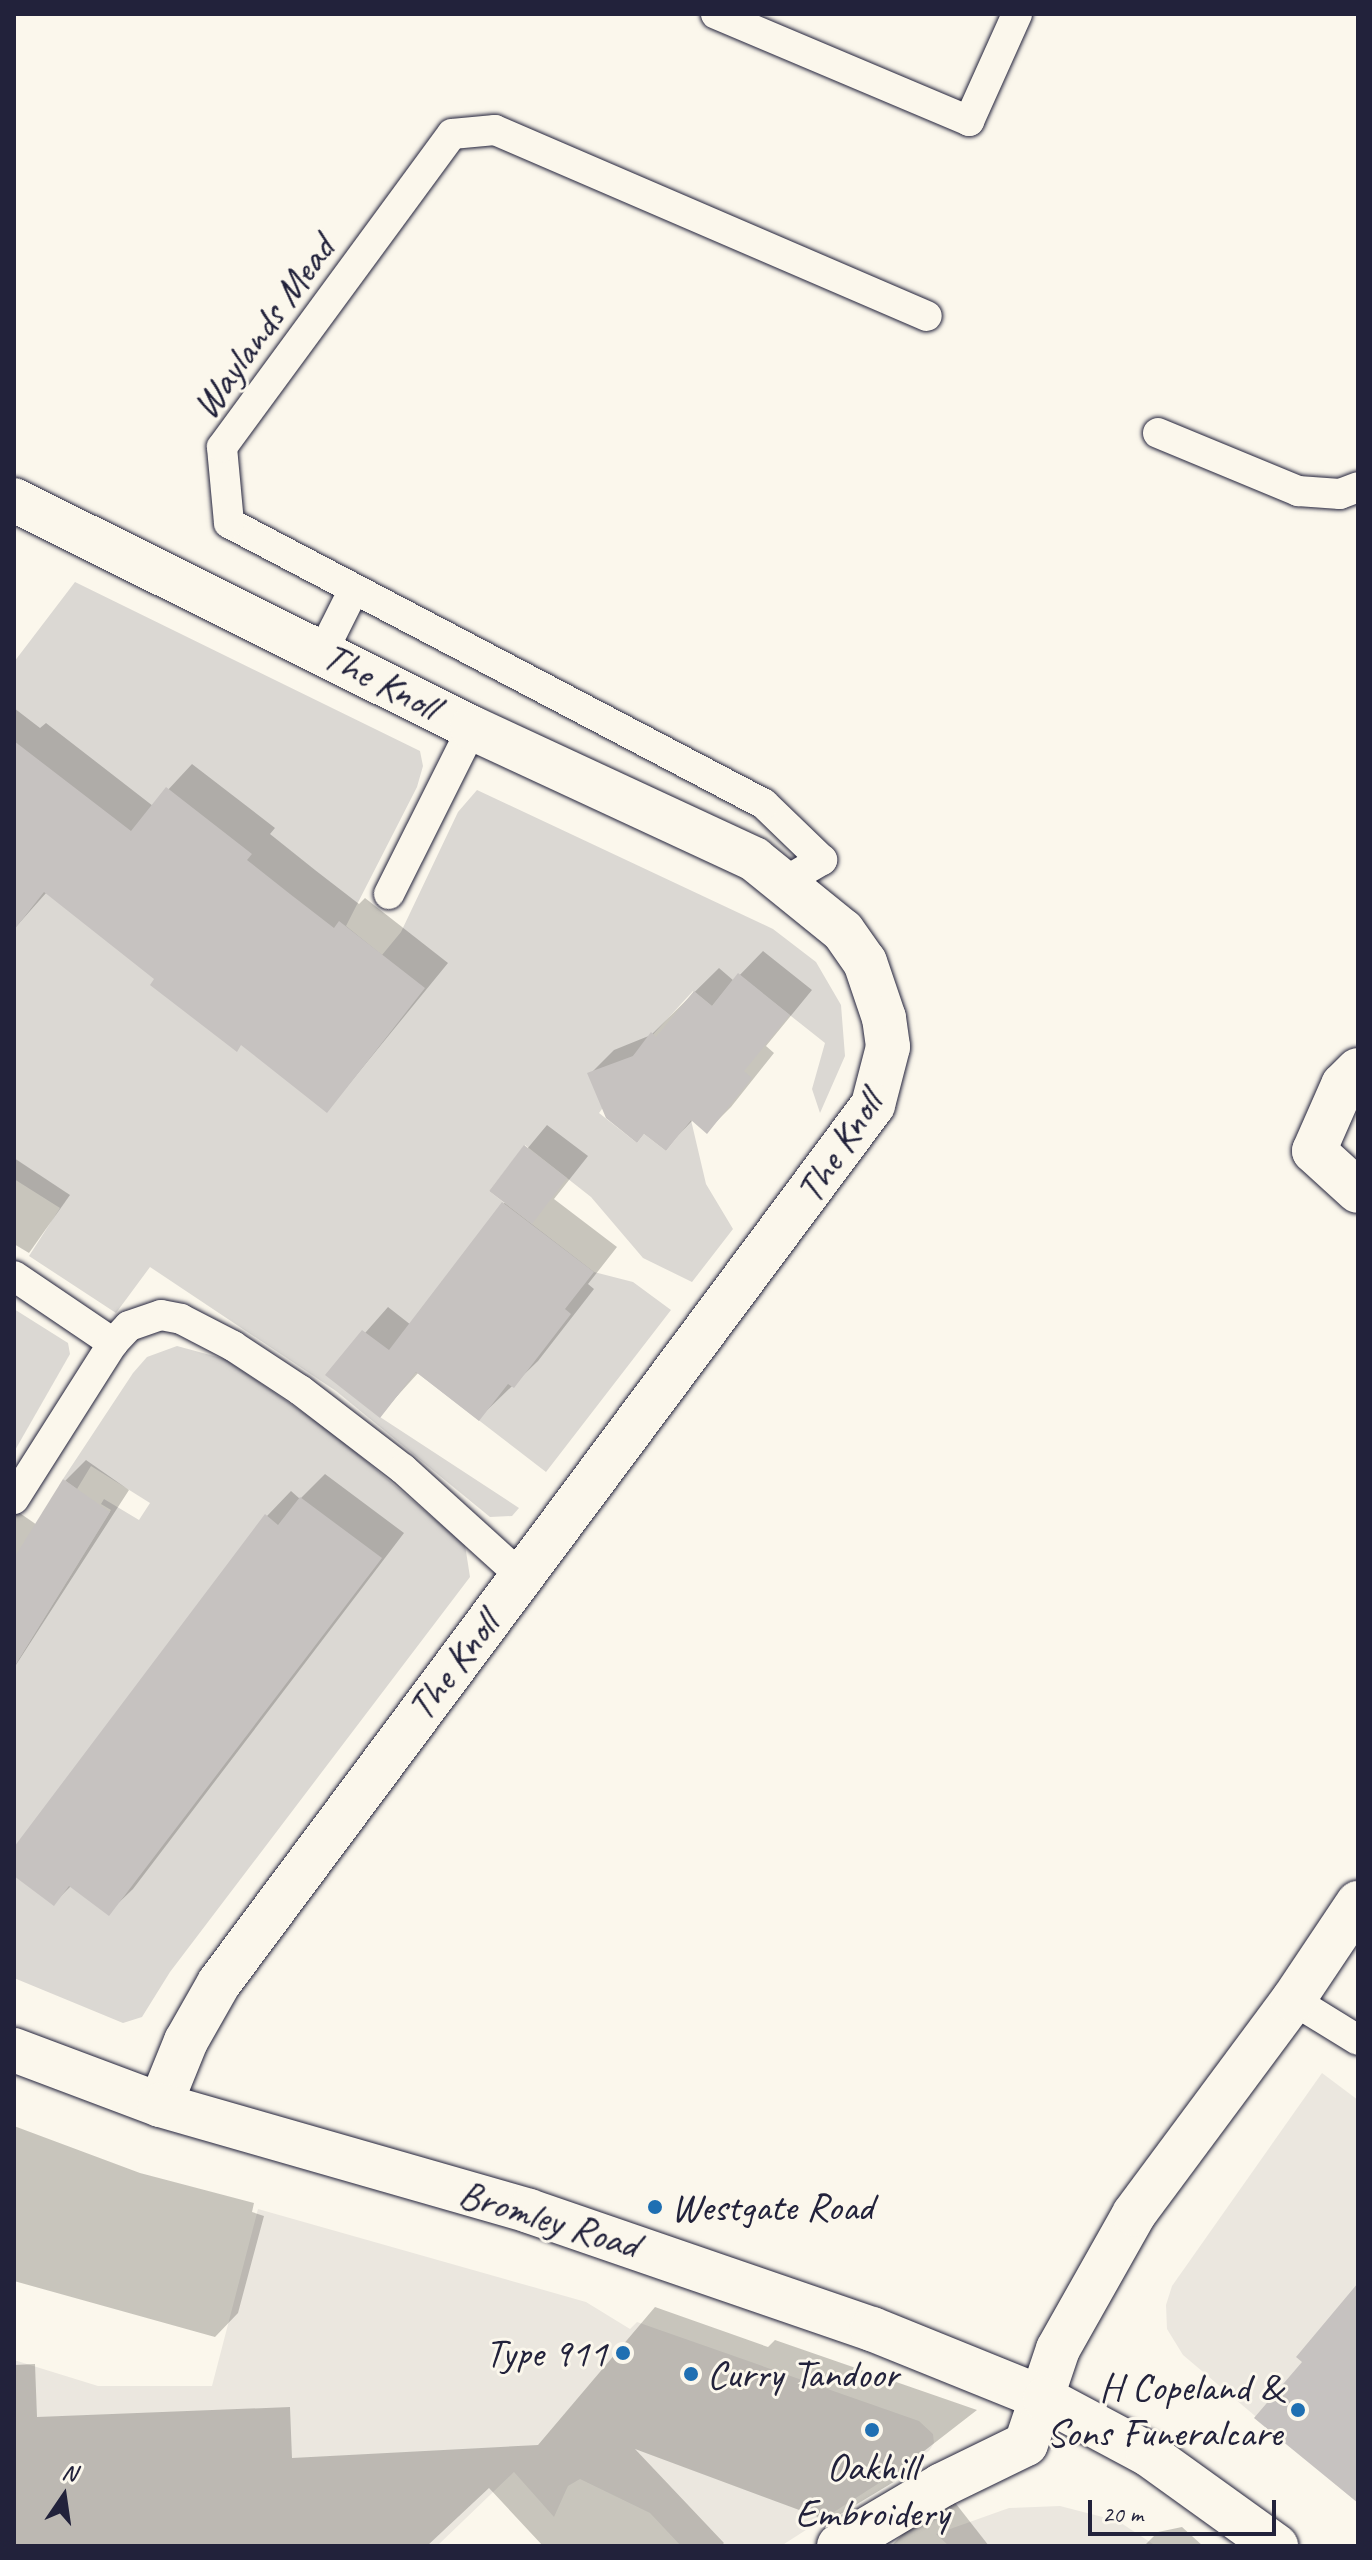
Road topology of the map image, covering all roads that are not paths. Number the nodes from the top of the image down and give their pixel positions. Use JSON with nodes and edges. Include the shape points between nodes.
{"nodes":[{"id":1,"x":716,"y":14,"type":"edge"},
{"id":2,"x":1017,"y":14,"type":"edge"},
{"id":3,"x":927,"y":316,"type":"dead end"},
{"id":4,"x":1158,"y":433,"type":"dead end"},
{"id":5,"x":1358,"y":487,"type":"edge"},
{"id":6,"x":14,"y":500,"type":"edge"},
{"id":7,"x":354,"y":589,"type":"junction"},
{"id":8,"x":323,"y":651,"type":"junction"},
{"id":9,"x":472,"y":728,"type":"junction"},
{"id":10,"x":786,"y":881,"type":"junction"},
{"id":11,"x":389,"y":894,"type":"dead end"},
{"id":12,"x":1358,"y":1070,"type":"edge"},
{"id":13,"x":1358,"y":1191,"type":"edge"},
{"id":14,"x":14,"y":1276,"type":"edge"},
{"id":15,"x":113,"y":1343,"type":"junction"},
{"id":16,"x":14,"y":1499,"type":"edge"},
{"id":17,"x":520,"y":1575,"type":"junction"},
{"id":18,"x":1358,"y":1903,"type":"edge"},
{"id":19,"x":1293,"y":2000,"type":"junction"},
{"id":20,"x":1358,"y":2040,"type":"edge"},
{"id":21,"x":14,"y":2050,"type":"edge"},
{"id":22,"x":160,"y":2105,"type":"junction"},
{"id":23,"x":1045,"y":2399,"type":"junction"},
{"id":24,"x":839,"y":2546,"type":"edge"},
{"id":25,"x":1276,"y":2546,"type":"edge"}],
"edges":[{"from":1,"to":2,"type":"lane","via":[[969,121]]},
{"from":3,"to":7,"type":"lane","name":"Waylands Mead","via":[[495,130],[452,134],[222,447],[229,523]]},
{"from":4,"to":5,"type":"lane","via":[[1298,491],[1340,494]]},
{"from":6,"to":8,"type":"street","name":"The Knoll"},
{"from":7,"to":8,"type":"lane"},
{"from":7,"to":10,"type":"lane","name":"Waylands Mead","via":[[764,804],[822,860]]},
{"from":8,"to":9,"type":"street","name":"The Knoll"},
{"from":9,"to":10,"type":"street","name":"The Knoll","via":[[754,859]]},
{"from":9,"to":11,"type":"lane"},
{"from":10,"to":17,"type":"street","name":"The Knoll","via":[[843,931],[865,962],[884,1018],[885,1077],[873,1105],[785,1229]]},
{"from":12,"to":13,"type":"street","via":[[1343,1085],[1314,1151]]},
{"from":14,"to":15,"type":"lane"},
{"from":15,"to":16,"type":"lane"},
{"from":15,"to":17,"type":"lane","via":[[129,1326],[161,1315],[181,1319],[233,1346],[403,1469]]},
{"from":17,"to":22,"type":"street","name":"The Knoll","via":[[219,1983],[186,2041]]},
{"from":18,"to":19,"type":"street"},
{"from":19,"to":20,"type":"lane"},
{"from":19,"to":23,"type":"street","via":[[1134,2214],[1058,2349]]},
{"from":21,"to":22,"type":"street","name":"Bromley Road"},
{"from":22,"to":23,"type":"street","name":"Bromley Road","via":[[529,2211],[872,2329]]},
{"from":23,"to":24,"type":"street","via":[[1026,2444],[942,2485]]},
{"from":23,"to":25,"type":"street","name":"Bromley Road","via":[[1148,2454]]}]}
